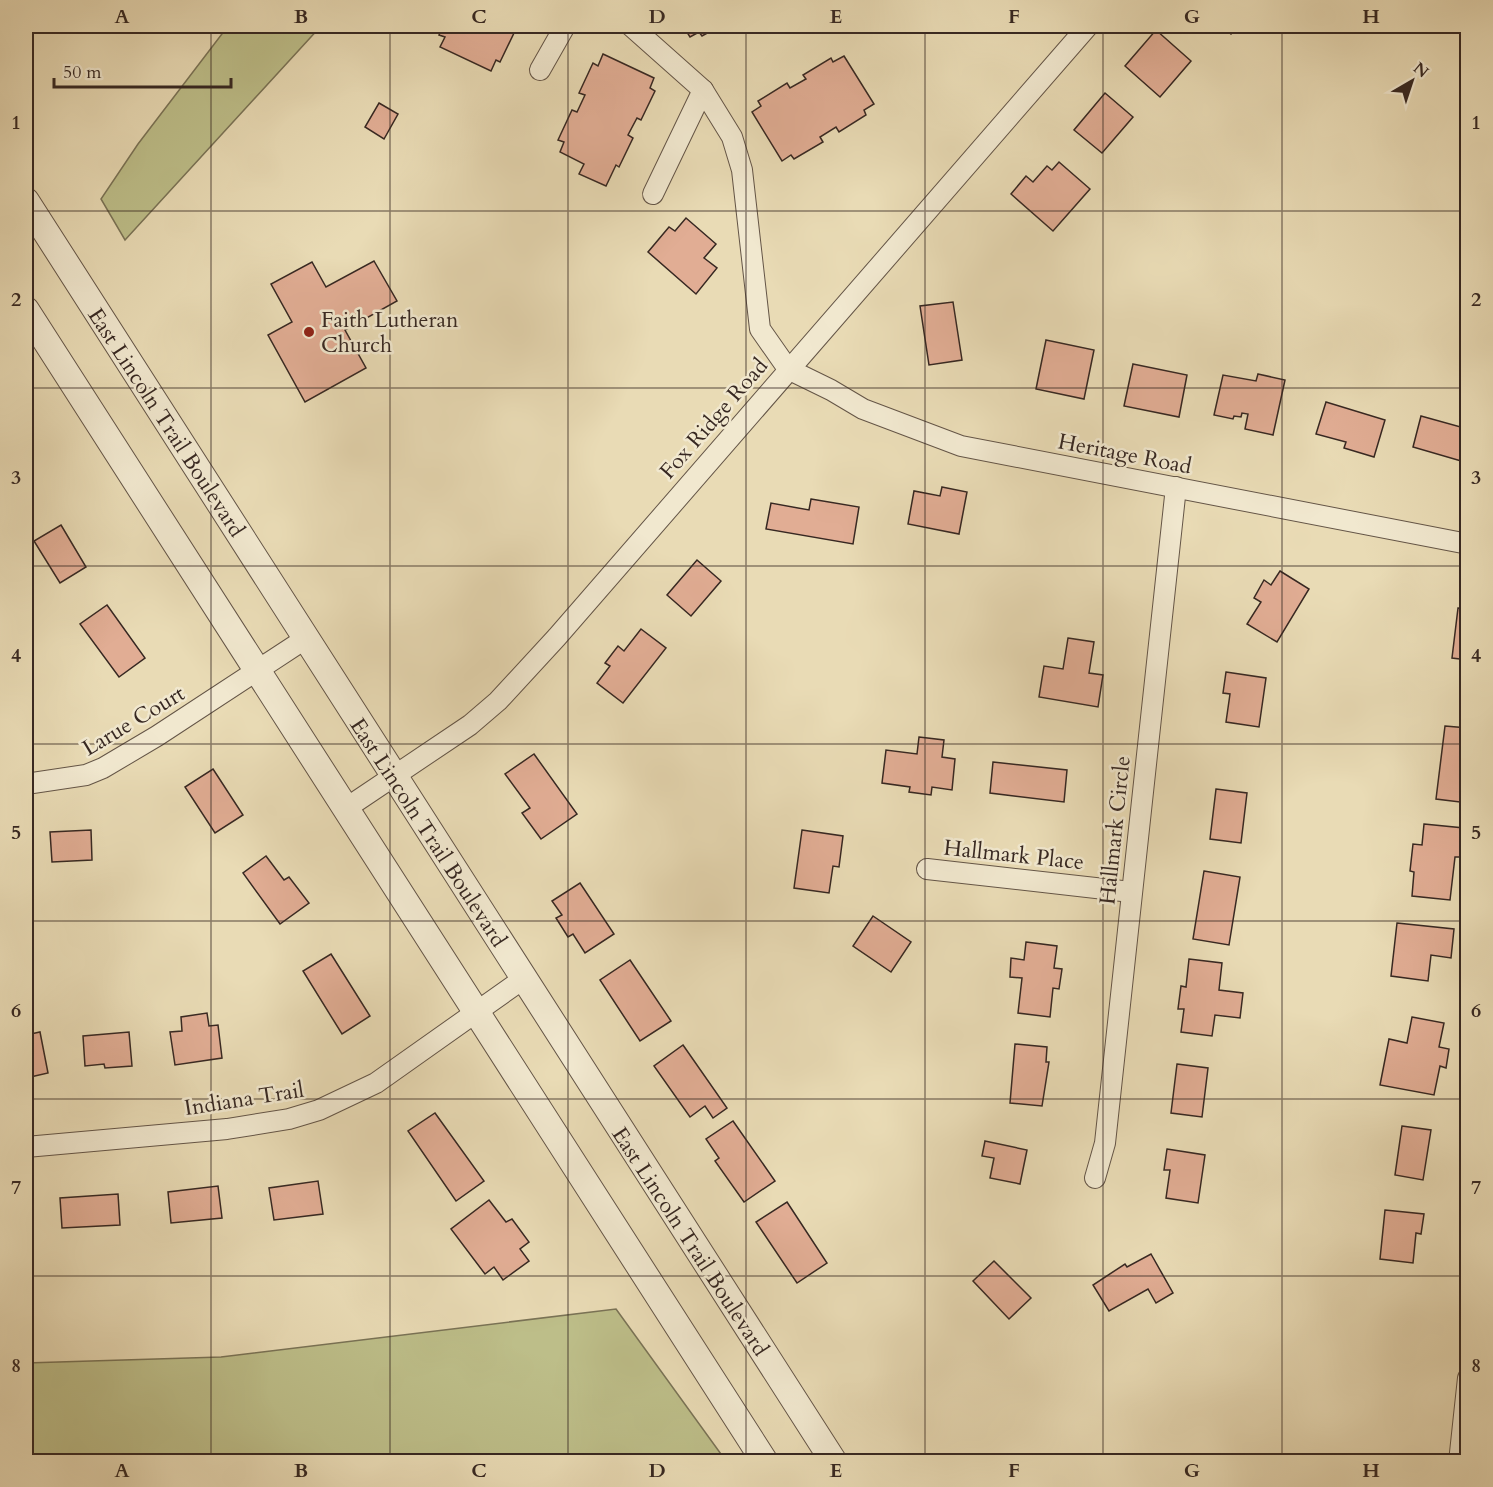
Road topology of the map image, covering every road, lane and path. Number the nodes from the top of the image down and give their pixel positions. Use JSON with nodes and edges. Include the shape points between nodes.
{"nodes":[{"id":1,"x":565,"y":26,"type":"edge"},
{"id":2,"x":631,"y":26,"type":"edge"},
{"id":3,"x":1088,"y":26,"type":"edge"},
{"id":4,"x":540,"y":70,"type":"dead end"},
{"id":5,"x":704,"y":90,"type":"junction"},
{"id":6,"x":652,"y":194,"type":"dead end"},
{"id":7,"x":26,"y":201,"type":"edge"},
{"id":8,"x":26,"y":310,"type":"edge"},
{"id":9,"x":788,"y":369,"type":"junction"},
{"id":10,"x":1176,"y":487,"type":"junction"},
{"id":11,"x":1467,"y":543,"type":"edge"},
{"id":12,"x":305,"y":639,"type":"junction"},
{"id":13,"x":255,"y":672,"type":"junction"},
{"id":14,"x":395,"y":777,"type":"junction"},
{"id":15,"x":26,"y":784,"type":"edge"},
{"id":16,"x":345,"y":809,"type":"junction"},
{"id":17,"x":927,"y":869,"type":"dead end"},
{"id":18,"x":1131,"y":892,"type":"junction"},
{"id":19,"x":523,"y":979,"type":"junction"},
{"id":20,"x":476,"y":1010,"type":"junction"},
{"id":21,"x":26,"y":1147,"type":"edge"},
{"id":22,"x":1095,"y":1178,"type":"dead end"},
{"id":23,"x":1467,"y":1378,"type":"edge"},
{"id":24,"x":765,"y":1461,"type":"edge"},
{"id":25,"x":834,"y":1461,"type":"edge"},
{"id":26,"x":1459,"y":1461,"type":"edge"}],
"edges":[{"from":1,"to":4,"type":"street"},
{"from":2,"to":5,"type":"street"},
{"from":3,"to":9,"type":"street","name":"Fox Ridge Road"},
{"from":5,"to":6,"type":"street"},
{"from":5,"to":9,"type":"street","via":[[732,137],[742,170],[760,329]]},
{"from":7,"to":12,"type":"street","name":"East Lincoln Trail Boulevard"},
{"from":8,"to":13,"type":"street"},
{"from":9,"to":10,"type":"street","name":"Heritage Road","via":[[863,409],[961,446]]},
{"from":9,"to":14,"type":"street","name":"Fox Ridge Road","via":[[498,701]]},
{"from":10,"to":11,"type":"street","name":"Heritage Road"},
{"from":10,"to":18,"type":"street","name":"Hallmark Circle"},
{"from":12,"to":13,"type":"street","name":"Larue Court"},
{"from":12,"to":14,"type":"street","name":"East Lincoln Trail Boulevard"},
{"from":13,"to":15,"type":"street","name":"Larue Court","via":[[103,768],[86,775]]},
{"from":13,"to":16,"type":"street"},
{"from":14,"to":16,"type":"street","name":"Fox Ridge Road"},
{"from":14,"to":19,"type":"street","name":"East Lincoln Trail Boulevard"},
{"from":16,"to":20,"type":"street"},
{"from":17,"to":18,"type":"street","name":"Hallmark Place"},
{"from":18,"to":22,"type":"street","name":"Hallmark Circle","via":[[1105,1143]]},
{"from":19,"to":20,"type":"street","name":"Indiana Trail"},
{"from":19,"to":25,"type":"street","name":"East Lincoln Trail Boulevard"},
{"from":20,"to":21,"type":"street","name":"Indiana Trail","via":[[376,1083],[319,1110],[227,1129]]},
{"from":20,"to":24,"type":"street"},
{"from":23,"to":26,"type":"street"}]}
